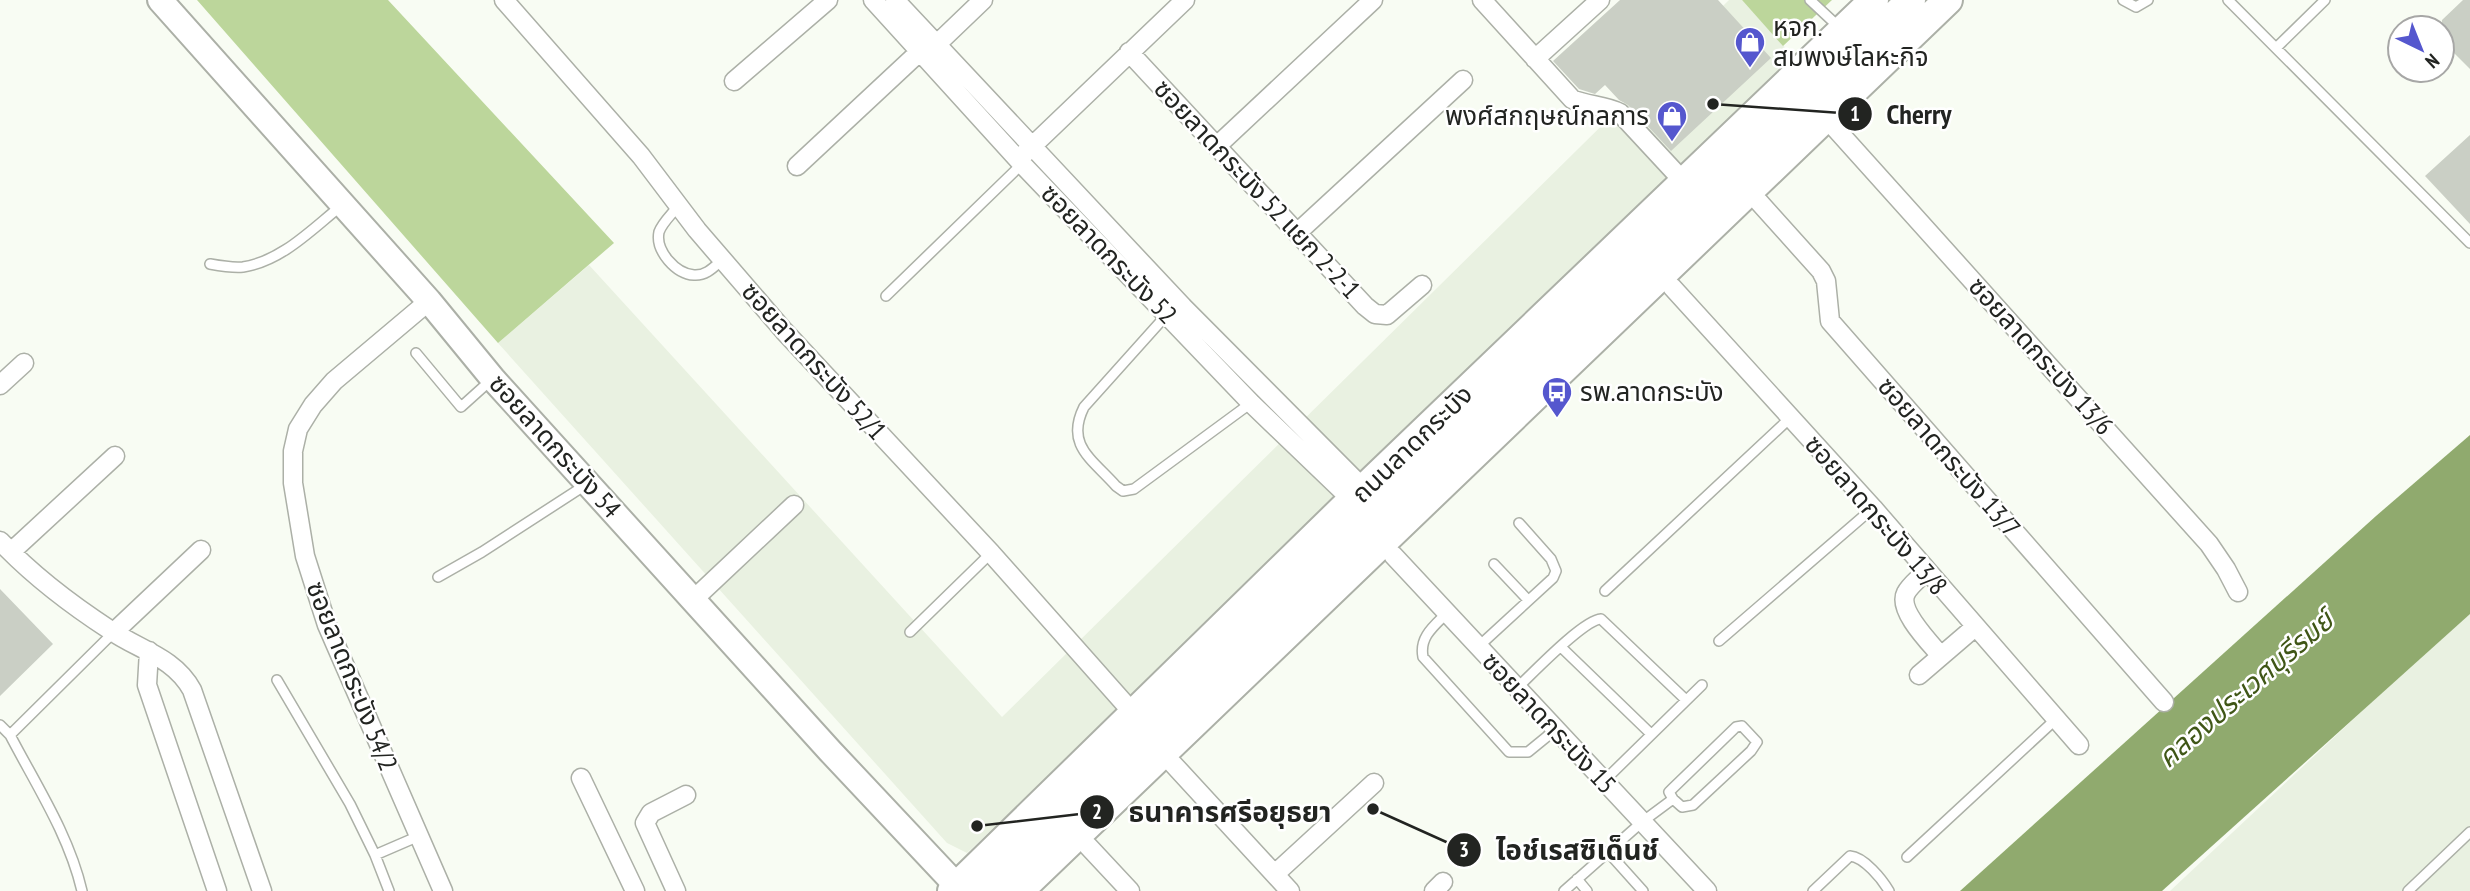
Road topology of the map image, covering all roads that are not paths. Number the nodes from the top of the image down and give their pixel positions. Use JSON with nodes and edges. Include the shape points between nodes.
{"nodes":[{"id":1,"x":160,"y":0,"type":"edge"},
{"id":2,"x":504,"y":0,"type":"edge"},
{"id":3,"x":828,"y":0,"type":"edge"},
{"id":4,"x":873,"y":0,"type":"edge"},
{"id":5,"x":894,"y":0,"type":"edge"},
{"id":6,"x":983,"y":0,"type":"edge"},
{"id":7,"x":1185,"y":0,"type":"edge"},
{"id":8,"x":1373,"y":0,"type":"edge"},
{"id":9,"x":1482,"y":0,"type":"edge"},
{"id":10,"x":1600,"y":0,"type":"edge"},
{"id":11,"x":1810,"y":0,"type":"edge"},
{"id":12,"x":1874,"y":0,"type":"edge"},
{"id":13,"x":1912,"y":0,"type":"edge"},
{"id":14,"x":1948,"y":0,"type":"edge"},
{"id":15,"x":1969,"y":0,"type":"edge"},
{"id":16,"x":2123,"y":0,"type":"edge"},
{"id":17,"x":2148,"y":0,"type":"edge"},
{"id":18,"x":2228,"y":0,"type":"edge"},
{"id":19,"x":2325,"y":0,"type":"edge"},
{"id":20,"x":1842,"y":30,"type":"junction"},
{"id":21,"x":2276,"y":48,"type":"junction"},
{"id":22,"x":928,"y":49,"type":"junction"},
{"id":23,"x":1129,"y":52,"type":"junction"},
{"id":24,"x":1535,"y":59,"type":"junction"},
{"id":25,"x":1463,"y":80,"type":"dead end"},
{"id":26,"x":734,"y":81,"type":"dead end"},
{"id":27,"x":1835,"y":128,"type":"junction"},
{"id":28,"x":1218,"y":145,"type":"junction"},
{"id":29,"x":1031,"y":146,"type":"junction"},
{"id":30,"x":1022,"y":163,"type":"junction"},
{"id":31,"x":797,"y":166,"type":"dead end"},
{"id":32,"x":1684,"y":182,"type":"junction"},
{"id":33,"x":1759,"y":202,"type":"junction"},
{"id":34,"x":342,"y":205,"type":"junction"},
{"id":35,"x":678,"y":206,"type":"junction"},
{"id":36,"x":1297,"y":233,"type":"junction"},
{"id":37,"x":2470,"y":243,"type":"edge"},
{"id":38,"x":722,"y":260,"type":"junction"},
{"id":39,"x":210,"y":264,"type":"dead end"},
{"id":40,"x":1422,"y":285,"type":"dead end"},
{"id":41,"x":1672,"y":288,"type":"junction"},
{"id":42,"x":886,"y":296,"type":"dead end"},
{"id":43,"x":429,"y":301,"type":"junction"},
{"id":44,"x":1176,"y":311,"type":"junction"},
{"id":45,"x":416,"y":353,"type":"dead end"},
{"id":46,"x":24,"y":363,"type":"dead end"},
{"id":47,"x":493,"y":379,"type":"junction"},
{"id":48,"x":0,"y":384,"type":"edge"},
{"id":49,"x":1268,"y":393,"type":"junction"},
{"id":50,"x":1251,"y":403,"type":"junction"},
{"id":51,"x":1790,"y":418,"type":"junction"},
{"id":52,"x":115,"y":456,"type":"dead end"},
{"id":53,"x":588,"y":483,"type":"junction"},
{"id":54,"x":1359,"y":495,"type":"junction"},
{"id":55,"x":794,"y":505,"type":"dead end"},
{"id":56,"x":1872,"y":508,"type":"junction"},
{"id":57,"x":1519,"y":523,"type":"dead end"},
{"id":58,"x":6,"y":547,"type":"edge"},
{"id":59,"x":201,"y":550,"type":"dead end"},
{"id":60,"x":991,"y":553,"type":"junction"},
{"id":61,"x":1392,"y":555,"type":"junction"},
{"id":62,"x":1494,"y":564,"type":"dead end"},
{"id":63,"x":1926,"y":571,"type":"junction"},
{"id":64,"x":438,"y":577,"type":"dead end"},
{"id":65,"x":1605,"y":591,"type":"dead end"},
{"id":66,"x":2238,"y":592,"type":"dead end"},
{"id":67,"x":694,"y":598,"type":"junction"},
{"id":68,"x":1528,"y":600,"type":"junction"},
{"id":69,"x":1447,"y":613,"type":"junction"},
{"id":70,"x":1975,"y":627,"type":"junction"},
{"id":71,"x":910,"y":632,"type":"dead end"},
{"id":72,"x":113,"y":633,"type":"junction"},
{"id":73,"x":1719,"y":641,"type":"dead end"},
{"id":74,"x":1478,"y":647,"type":"junction"},
{"id":75,"x":1561,"y":647,"type":"junction"},
{"id":76,"x":149,"y":651,"type":"junction"},
{"id":77,"x":1941,"y":656,"type":"junction"},
{"id":78,"x":1919,"y":676,"type":"dead end"},
{"id":79,"x":277,"y":680,"type":"dead end"},
{"id":80,"x":1702,"y":685,"type":"dead end"},
{"id":81,"x":1517,"y":688,"type":"junction"},
{"id":82,"x":1686,"y":700,"type":"junction"},
{"id":83,"x":2164,"y":702,"type":"dead end"},
{"id":84,"x":1133,"y":713,"type":"junction"},
{"id":85,"x":2056,"y":719,"type":"junction"},
{"id":86,"x":0,"y":725,"type":"edge"},
{"id":87,"x":1555,"y":730,"type":"junction"},
{"id":88,"x":1651,"y":734,"type":"junction"},
{"id":89,"x":10,"y":735,"type":"junction"},
{"id":90,"x":2079,"y":745,"type":"dead end"},
{"id":91,"x":1173,"y":764,"type":"junction"},
{"id":92,"x":581,"y":778,"type":"dead end"},
{"id":93,"x":1603,"y":782,"type":"junction"},
{"id":94,"x":1374,"y":783,"type":"dead end"},
{"id":95,"x":686,"y":795,"type":"dead end"},
{"id":96,"x":1673,"y":799,"type":"junction"},
{"id":97,"x":1642,"y":822,"type":"junction"},
{"id":98,"x":2470,"y":832,"type":"edge"},
{"id":99,"x":419,"y":836,"type":"junction"},
{"id":100,"x":1088,"y":846,"type":"junction"},
{"id":101,"x":1608,"y":852,"type":"junction"},
{"id":102,"x":375,"y":855,"type":"junction"},
{"id":103,"x":1907,"y":857,"type":"dead end"},
{"id":104,"x":1275,"y":874,"type":"junction"},
{"id":105,"x":1577,"y":879,"type":"junction"},
{"id":106,"x":957,"y":889,"type":"edge"},
{"id":107,"x":1289,"y":890,"type":"edge"},
{"id":108,"x":82,"y":891,"type":"edge"},
{"id":109,"x":217,"y":891,"type":"edge"},
{"id":110,"x":262,"y":891,"type":"edge"},
{"id":111,"x":389,"y":891,"type":"edge"},
{"id":112,"x":443,"y":891,"type":"edge"},
{"id":113,"x":635,"y":891,"type":"edge"},
{"id":114,"x":676,"y":891,"type":"edge"},
{"id":115,"x":985,"y":891,"type":"edge"},
{"id":116,"x":1019,"y":891,"type":"edge"},
{"id":117,"x":1041,"y":891,"type":"edge"},
{"id":118,"x":1130,"y":891,"type":"edge"},
{"id":119,"x":1564,"y":891,"type":"edge"},
{"id":120,"x":1587,"y":891,"type":"edge"},
{"id":121,"x":1643,"y":891,"type":"edge"},
{"id":122,"x":1707,"y":891,"type":"edge"},
{"id":123,"x":1813,"y":891,"type":"edge"},
{"id":124,"x":1889,"y":891,"type":"edge"},
{"id":125,"x":2408,"y":891,"type":"edge"}],
"edges":[{"from":1,"to":34,"type":"main road","name":"ซอยลาดกระบัง 54"},
{"from":2,"to":35,"type":"street","name":"ซอยลาดกระบัง 52/1","via":[[641,156]]},
{"from":3,"to":26,"type":"street"},
{"from":4,"to":22,"type":"street","name":"ซอยลาดกระบัง 52"},
{"from":5,"to":22,"type":"street","name":"ซอยลาดกระบัง 52"},
{"from":6,"to":22,"type":"street"},
{"from":7,"to":23,"type":"street"},
{"from":8,"to":28,"type":"street"},
{"from":9,"to":24,"type":"street"},
{"from":10,"to":24,"type":"street"},
{"from":11,"to":20,"type":"lane"},
{"from":12,"to":20,"type":"main road","name":"ถนนลาดกระบัง"},
{"from":13,"to":115,"type":"main road"},
{"from":14,"to":116,"type":"main road"},
{"from":15,"to":27,"type":"main road"},
{"from":16,"to":17,"type":"lane","via":[[2136,7]]},
{"from":18,"to":21,"type":"lane"},
{"from":19,"to":21,"type":"lane"},
{"from":20,"to":32,"type":"main road","name":"ถนนลาดกระบัง"},
{"from":21,"to":37,"type":"lane"},
{"from":22,"to":29,"type":"street","name":"ซอยลาดกระบัง 52"},
{"from":22,"to":30,"type":"street","name":"ซอยลาดกระบัง 52"},
{"from":22,"to":31,"type":"street"},
{"from":23,"to":28,"type":"street","name":"ซอยลาดกระบัง 52 แยก 2-2-1"},
{"from":23,"to":29,"type":"street"},
{"from":24,"to":32,"type":"street","via":[[1572,99],[1620,113]]},
{"from":25,"to":36,"type":"street"},
{"from":27,"to":33,"type":"main road"},
{"from":27,"to":66,"type":"street","name":"ซอยลาดกระบัง 13/6","via":[[2209,544]]},
{"from":28,"to":36,"type":"street","name":"ซอยลาดกระบัง 52 แยก 2-2-1"},
{"from":29,"to":30,"type":"street"},
{"from":29,"to":44,"type":"street","name":"ซอยลาดกระบัง 52"},
{"from":30,"to":42,"type":"lane"},
{"from":30,"to":44,"type":"street","name":"ซอยลาดกระบัง 52"},
{"from":32,"to":54,"type":"main road","name":"ถนนลาดกระบัง"},
{"from":33,"to":41,"type":"main road"},
{"from":33,"to":83,"type":"street","name":"ซอยลาดกระบัง 13/7","via":[[1821,271],[1830,321]]},
{"from":34,"to":39,"type":"lane","via":[[265,262],[240,268]]},
{"from":34,"to":43,"type":"main road","name":"ซอยลาดกระบัง 54"},
{"from":35,"to":38,"type":"street","name":"ซอยลาดกระบัง 52/1"},
{"from":35,"to":38,"type":"lane","via":[[660,229],[670,263],[695,276],[707,273]]},
{"from":36,"to":40,"type":"street","name":"ซอยลาดกระบัง 52 แยก 2-2-1","via":[[1375,314],[1387,315]]},
{"from":38,"to":60,"type":"street","name":"ซอยลาดกระบัง 52/1"},
{"from":41,"to":51,"type":"street","name":"ซอยลาดกระบัง 13/8"},
{"from":41,"to":61,"type":"main road"},
{"from":43,"to":47,"type":"main road","name":"ซอยลาดกระบัง 54"},
{"from":43,"to":99,"type":"street","name":"ซอยลาดกระบัง 54/2","via":[[334,381],[298,429],[293,451],[293,483],[305,556],[327,625]]},
{"from":44,"to":49,"type":"street","name":"ซอยลาดกระบัง 52"},
{"from":44,"to":50,"type":"street","name":"ซอยลาดกระบัง 52"},
{"from":44,"to":50,"type":"lane","via":[[1162,320],[1084,407],[1078,419],[1077,443],[1115,486],[1123,491],[1134,489]]},
{"from":45,"to":47,"type":"lane","via":[[461,407]]},
{"from":46,"to":48,"type":"street"},
{"from":47,"to":53,"type":"main road","name":"ซอยลาดกระบัง 54"},
{"from":49,"to":50,"type":"lane"},
{"from":49,"to":54,"type":"street","name":"ซอยลาดกระบัง 52"},
{"from":50,"to":54,"type":"street","name":"ซอยลาดกระบัง 52"},
{"from":51,"to":56,"type":"street","name":"ซอยลาดกระบัง 13/8"},
{"from":51,"to":65,"type":"lane"},
{"from":52,"to":58,"type":"street"},
{"from":53,"to":64,"type":"lane"},
{"from":53,"to":67,"type":"main road","name":"ซอยลาดกระบัง 54"},
{"from":54,"to":84,"type":"main road","name":"ถนนลาดกระบัง"},
{"from":55,"to":67,"type":"street"},
{"from":56,"to":63,"type":"street","name":"ซอยลาดกระบัง 13/8"},
{"from":56,"to":73,"type":"lane"},
{"from":57,"to":68,"type":"lane","via":[[1556,571]]},
{"from":58,"to":72,"type":"street","via":[[45,584]]},
{"from":59,"to":72,"type":"street"},
{"from":60,"to":71,"type":"lane"},
{"from":60,"to":84,"type":"street","name":"ซอยลาดกระบัง 52/1"},
{"from":61,"to":69,"type":"street","name":"ซอยลาดกระบัง 15"},
{"from":61,"to":91,"type":"main road"},
{"from":62,"to":68,"type":"lane"},
{"from":63,"to":70,"type":"street","name":"ซอยลาดกระบัง 13/8"},
{"from":63,"to":77,"type":"street","via":[[1904,602]]},
{"from":67,"to":106,"type":"main road","name":"ซอยลาดกระบัง 54"},
{"from":68,"to":74,"type":"lane"},
{"from":69,"to":74,"type":"street","name":"ซอยลาดกระบัง 15"},
{"from":69,"to":87,"type":"lane","via":[[1425,635],[1423,657],[1509,752],[1528,752]]},
{"from":70,"to":77,"type":"street"},
{"from":70,"to":85,"type":"street","name":"ซอยลาดกระบัง 13/8"},
{"from":72,"to":76,"type":"street"},
{"from":72,"to":89,"type":"lane"},
{"from":74,"to":81,"type":"street","name":"ซอยลาดกระบัง 15"},
{"from":75,"to":81,"type":"lane"},
{"from":75,"to":82,"type":"lane","via":[[1601,619]]},
{"from":75,"to":88,"type":"lane"},
{"from":76,"to":109,"type":"street","via":[[147,685]]},
{"from":76,"to":110,"type":"street","via":[[173,666],[192,690]]},
{"from":77,"to":78,"type":"street"},
{"from":79,"to":102,"type":"lane","via":[[344,792]]},
{"from":80,"to":82,"type":"lane"},
{"from":81,"to":87,"type":"street","name":"ซอยลาดกระบัง 15"},
{"from":82,"to":88,"type":"lane"},
{"from":84,"to":106,"type":"main road","name":"ถนนลาดกระบัง"},
{"from":85,"to":90,"type":"street","name":"ซอยลาดกระบัง 13/8"},
{"from":85,"to":103,"type":"lane"},
{"from":86,"to":89,"type":"lane"},
{"from":87,"to":93,"type":"street","name":"ซอยลาดกระบัง 15"},
{"from":88,"to":93,"type":"lane"},
{"from":89,"to":108,"type":"lane","via":[[75,861]]},
{"from":91,"to":100,"type":"main road"},
{"from":91,"to":104,"type":"street"},
{"from":92,"to":113,"type":"street"},
{"from":93,"to":97,"type":"street","name":"ซอยลาดกระบัง 15"},
{"from":94,"to":104,"type":"street"},
{"from":95,"to":114,"type":"street","via":[[650,813],[645,822]]},
{"from":96,"to":96,"type":"lane","via":[[1682,807],[1693,805],[1758,742],[1742,726],[1736,727],[1669,792]]},
{"from":96,"to":97,"type":"lane"},
{"from":97,"to":101,"type":"lane"},
{"from":97,"to":122,"type":"street","name":"ซอยลาดกระบัง 15"},
{"from":98,"to":125,"type":"lane"},
{"from":99,"to":102,"type":"lane"},
{"from":99,"to":112,"type":"street","name":"ซอยลาดกระบัง 54/2"},
{"from":100,"to":117,"type":"main road"},
{"from":100,"to":118,"type":"street"},
{"from":101,"to":105,"type":"lane"},
{"from":101,"to":121,"type":"lane"},
{"from":102,"to":111,"type":"lane"},
{"from":104,"to":107,"type":"street"},
{"from":105,"to":119,"type":"lane"},
{"from":105,"to":120,"type":"lane"},
{"from":123,"to":124,"type":"lane","via":[[1850,856],[1857,857]]}]}
